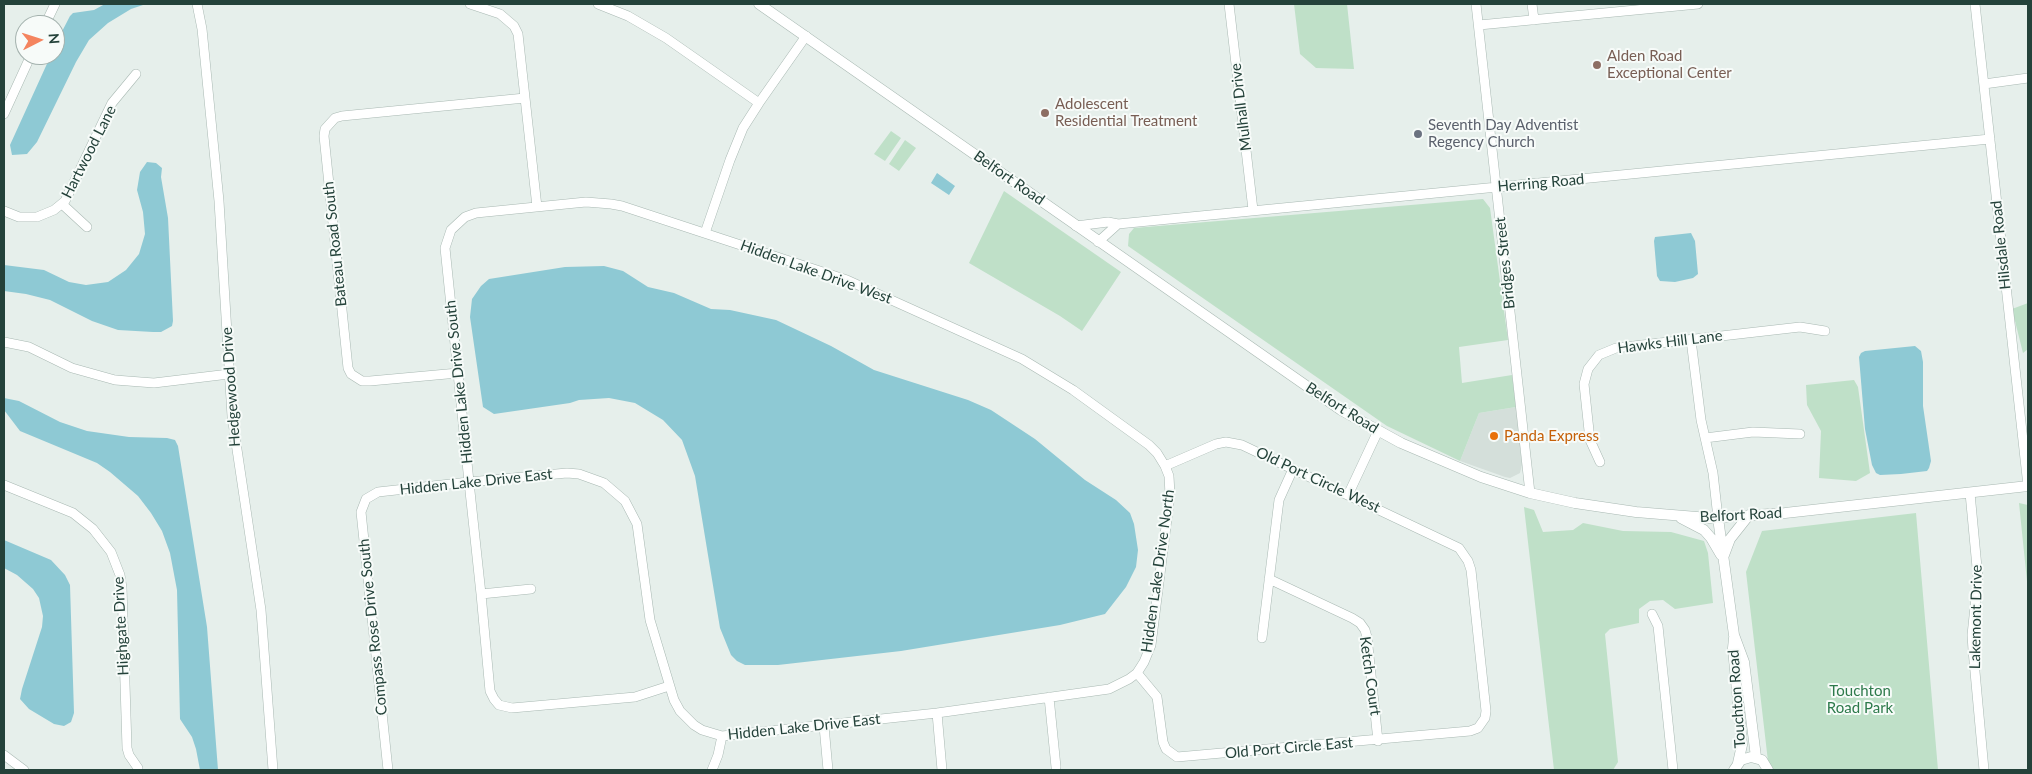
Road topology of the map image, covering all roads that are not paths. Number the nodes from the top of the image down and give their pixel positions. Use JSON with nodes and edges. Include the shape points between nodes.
{"nodes":[{"id":1,"x":197,"y":4,"type":"edge"},
{"id":2,"x":470,"y":4,"type":"edge"},
{"id":3,"x":598,"y":4,"type":"edge"},
{"id":4,"x":760,"y":4,"type":"edge"},
{"id":5,"x":1229,"y":4,"type":"edge"},
{"id":6,"x":1476,"y":4,"type":"edge"},
{"id":7,"x":1532,"y":4,"type":"edge"},
{"id":8,"x":1698,"y":4,"type":"edge"},
{"id":9,"x":1976,"y":4,"type":"edge"},
{"id":10,"x":1534,"y":20,"type":"junction"},
{"id":11,"x":1479,"y":25,"type":"junction"},
{"id":12,"x":806,"y":36,"type":"junction"},
{"id":13,"x":26,"y":65,"type":"edge"},
{"id":14,"x":136,"y":74,"type":"dead end"},
{"id":15,"x":2028,"y":78,"type":"edge"},
{"id":16,"x":1984,"y":84,"type":"junction"},
{"id":17,"x":525,"y":98,"type":"junction"},
{"id":18,"x":759,"y":103,"type":"junction"},
{"id":19,"x":4,"y":114,"type":"edge"},
{"id":20,"x":1990,"y":139,"type":"junction"},
{"id":21,"x":1496,"y":187,"type":"junction"},
{"id":22,"x":62,"y":204,"type":"junction"},
{"id":23,"x":537,"y":207,"type":"junction"},
{"id":24,"x":1253,"y":210,"type":"junction"},
{"id":25,"x":4,"y":211,"type":"edge"},
{"id":26,"x":456,"y":224,"type":"joint"},
{"id":27,"x":1118,"y":224,"type":"junction"},
{"id":28,"x":1076,"y":226,"type":"junction"},
{"id":29,"x":87,"y":227,"type":"dead end"},
{"id":30,"x":705,"y":233,"type":"junction"},
{"id":31,"x":1098,"y":242,"type":"junction"},
{"id":32,"x":1825,"y":331,"type":"dead end"},
{"id":33,"x":1691,"y":340,"type":"junction"},
{"id":34,"x":4,"y":342,"type":"edge"},
{"id":35,"x":458,"y":373,"type":"junction"},
{"id":36,"x":229,"y":374,"type":"junction"},
{"id":37,"x":1378,"y":431,"type":"junction"},
{"id":38,"x":1800,"y":434,"type":"dead end"},
{"id":39,"x":1705,"y":438,"type":"junction"},
{"id":40,"x":1600,"y":462,"type":"dead end"},
{"id":41,"x":1165,"y":466,"type":"junction"},
{"id":42,"x":1292,"y":469,"type":"junction"},
{"id":43,"x":469,"y":482,"type":"junction"},
{"id":44,"x":4,"y":485,"type":"edge"},
{"id":45,"x":2028,"y":486,"type":"edge"},
{"id":46,"x":378,"y":492,"type":"joint"},
{"id":47,"x":1530,"y":493,"type":"junction"},
{"id":48,"x":1970,"y":493,"type":"junction"},
{"id":49,"x":1348,"y":495,"type":"junction"},
{"id":50,"x":1749,"y":515,"type":"junction"},
{"id":51,"x":1677,"y":516,"type":"junction"},
{"id":52,"x":1718,"y":518,"type":"junction"},
{"id":53,"x":1723,"y":558,"type":"junction"},
{"id":54,"x":1269,"y":579,"type":"junction"},
{"id":55,"x":531,"y":589,"type":"dead end"},
{"id":56,"x":481,"y":594,"type":"junction"},
{"id":57,"x":1652,"y":614,"type":"dead end"},
{"id":58,"x":1734,"y":635,"type":"junction"},
{"id":59,"x":1262,"y":638,"type":"dead end"},
{"id":60,"x":1137,"y":673,"type":"junction"},
{"id":61,"x":669,"y":686,"type":"junction"},
{"id":62,"x":1049,"y":697,"type":"junction"},
{"id":63,"x":1486,"y":711,"type":"joint"},
{"id":64,"x":937,"y":713,"type":"junction"},
{"id":65,"x":824,"y":726,"type":"junction"},
{"id":66,"x":722,"y":736,"type":"junction"},
{"id":67,"x":1378,"y":741,"type":"junction"},
{"id":68,"x":4,"y":755,"type":"edge"},
{"id":69,"x":1756,"y":757,"type":"junction"},
{"id":70,"x":1056,"y":767,"type":"dead end"},
{"id":71,"x":138,"y":768,"type":"dead end"},
{"id":72,"x":1733,"y":768,"type":"edge"},
{"id":73,"x":24,"y":770,"type":"edge"},
{"id":74,"x":273,"y":770,"type":"edge"},
{"id":75,"x":388,"y":770,"type":"edge"},
{"id":76,"x":712,"y":770,"type":"edge"},
{"id":77,"x":828,"y":770,"type":"edge"},
{"id":78,"x":942,"y":770,"type":"edge"},
{"id":79,"x":1672,"y":770,"type":"edge"},
{"id":80,"x":1768,"y":770,"type":"edge"},
{"id":81,"x":1984,"y":770,"type":"edge"}],
"edges":[{"from":1,"to":36,"type":"street","name":"Hedgewood Drive","via":[[218,192]]},
{"from":2,"to":17,"type":"street","via":[[491,10],[514,26],[519,40]]},
{"from":3,"to":18,"type":"street","via":[[628,16],[666,38]]},
{"from":4,"to":12,"type":"street","name":"Belfort Road"},
{"from":5,"to":24,"type":"street","name":"Mulhall Drive"},
{"from":6,"to":11,"type":"street","name":"Bridges Street"},
{"from":7,"to":10,"type":"street"},
{"from":8,"to":10,"type":"street"},
{"from":9,"to":16,"type":"street","name":"Hilsdale Road"},
{"from":10,"to":11,"type":"street"},
{"from":11,"to":21,"type":"street","name":"Bridges Street"},
{"from":12,"to":18,"type":"street"},
{"from":12,"to":28,"type":"street","name":"Belfort Road"},
{"from":13,"to":19,"type":"street"},
{"from":14,"to":22,"type":"street","name":"Hartwood Lane","via":[[112,103]]},
{"from":15,"to":16,"type":"street"},
{"from":16,"to":20,"type":"street","name":"Hilsdale Road"},
{"from":17,"to":23,"type":"street"},
{"from":17,"to":35,"type":"street","name":"Bateau Road South","via":[[342,116],[329,123],[324,136],[348,368],[355,378],[370,382]]},
{"from":18,"to":30,"type":"street","via":[[736,143]]},
{"from":20,"to":21,"type":"street","name":"Herring Road"},
{"from":20,"to":45,"type":"street","name":"Hilsdale Road"},
{"from":21,"to":24,"type":"street","name":"Herring Road"},
{"from":21,"to":47,"type":"street","name":"Bridges Street"},
{"from":22,"to":25,"type":"street","name":"Hartwood Lane","via":[[37,217],[19,217]]},
{"from":22,"to":29,"type":"street"},
{"from":23,"to":26,"type":"street","name":"Hidden Lake Drive West","via":[[476,213]]},
{"from":23,"to":30,"type":"street","name":"Hidden Lake Drive West","via":[[586,202],[612,204]]},
{"from":24,"to":27,"type":"street","name":"Herring Road"},
{"from":26,"to":35,"type":"street","name":"Hidden Lake Drive South","via":[[447,237],[446,248]]},
{"from":27,"to":28,"type":"street","name":"Herring Road"},
{"from":27,"to":31,"type":"street"},
{"from":28,"to":31,"type":"street","name":"Belfort Road"},
{"from":30,"to":41,"type":"street","name":"Hidden Lake Drive West","via":[[846,280],[1022,359],[1073,390],[1149,445]]},
{"from":31,"to":37,"type":"street","name":"Belfort Road","via":[[1335,405]]},
{"from":32,"to":33,"type":"street","name":"Hawks Hill Lane","via":[[1800,327]]},
{"from":33,"to":39,"type":"street"},
{"from":33,"to":40,"type":"street","name":"Hawks Hill Lane","via":[[1616,348],[1590,359],[1584,384],[1590,440]]},
{"from":34,"to":36,"type":"street","via":[[29,347],[72,368],[115,380],[154,383]]},
{"from":35,"to":43,"type":"street","name":"Hidden Lake Drive South"},
{"from":36,"to":74,"type":"street","name":"Hedgewood Drive","via":[[235,443],[262,625]]},
{"from":37,"to":47,"type":"street","name":"Belfort Road","via":[[1481,477]]},
{"from":37,"to":49,"type":"street"},
{"from":38,"to":39,"type":"street","via":[[1754,432]]},
{"from":39,"to":52,"type":"street"},
{"from":41,"to":42,"type":"street","name":"Old Port Circle West","via":[[1226,442],[1242,444]]},
{"from":41,"to":60,"type":"street","name":"Hidden Lake Drive North","via":[[1170,495],[1150,645]]},
{"from":42,"to":49,"type":"street","name":"Old Port Circle West"},
{"from":42,"to":54,"type":"street","via":[[1279,500]]},
{"from":43,"to":46,"type":"street","name":"Hidden Lake Drive East"},
{"from":43,"to":56,"type":"street","name":"Hidden Lake Drive South"},
{"from":43,"to":61,"type":"street","name":"Hidden Lake Drive East","via":[[567,472],[604,483],[625,501],[637,524],[650,620]]},
{"from":44,"to":71,"type":"street","name":"Highgate Drive","via":[[73,514],[93,529],[111,552],[122,588],[127,748]]},
{"from":45,"to":48,"type":"street","name":"Belfort Road"},
{"from":46,"to":75,"type":"street","name":"Compass Rose Drive South","via":[[366,499],[361,512]]},
{"from":47,"to":51,"type":"street","name":"Belfort Road","via":[[1575,503]]},
{"from":48,"to":50,"type":"street","name":"Belfort Road"},
{"from":48,"to":81,"type":"street","name":"Lakemont Drive","via":[[1978,578],[1972,650]]},
{"from":49,"to":63,"type":"street","name":"Old Port Circle West","via":[[1452,543],[1464,554],[1471,570]]},
{"from":50,"to":52,"type":"street","name":"Belfort Road"},
{"from":50,"to":53,"type":"street","via":[[1730,538]]},
{"from":51,"to":52,"type":"street","name":"Belfort Road"},
{"from":51,"to":53,"type":"street","via":[[1704,530]]},
{"from":52,"to":53,"type":"street","name":"Touchton Road"},
{"from":53,"to":58,"type":"street","name":"Touchton Road"},
{"from":54,"to":59,"type":"street"},
{"from":54,"to":67,"type":"street","name":"Ketch Court","via":[[1352,618],[1365,630]]},
{"from":55,"to":56,"type":"street"},
{"from":56,"to":61,"type":"street","name":"Hidden Lake Drive South","via":[[490,691],[499,705],[512,708],[635,696]]},
{"from":57,"to":79,"type":"street","via":[[1658,626]]},
{"from":58,"to":69,"type":"street","name":"Touchton Road","via":[[1744,662]]},
{"from":58,"to":72,"type":"street","name":"Touchton Road","via":[[1732,648],[1742,745]]},
{"from":60,"to":62,"type":"street","name":"Hidden Lake Drive East","via":[[1120,685],[1109,688]]},
{"from":60,"to":67,"type":"street","name":"Old Port Circle East","via":[[1157,697],[1166,749],[1177,757]]},
{"from":61,"to":66,"type":"street","name":"Hidden Lake Drive East","via":[[686,719],[702,730]]},
{"from":62,"to":64,"type":"street","name":"Hidden Lake Drive East"},
{"from":62,"to":70,"type":"street"},
{"from":63,"to":67,"type":"street","name":"Old Port Circle East","via":[[1482,724],[1470,732]]},
{"from":64,"to":65,"type":"street","name":"Hidden Lake Drive East"},
{"from":64,"to":78,"type":"street"},
{"from":65,"to":66,"type":"street","name":"Hidden Lake Drive East"},
{"from":65,"to":77,"type":"street"},
{"from":66,"to":76,"type":"street"},
{"from":68,"to":73,"type":"street"},
{"from":69,"to":72,"type":"street","name":"Touchton Road","via":[[1746,758]]},
{"from":69,"to":80,"type":"street","name":"Touchton Road"}]}
